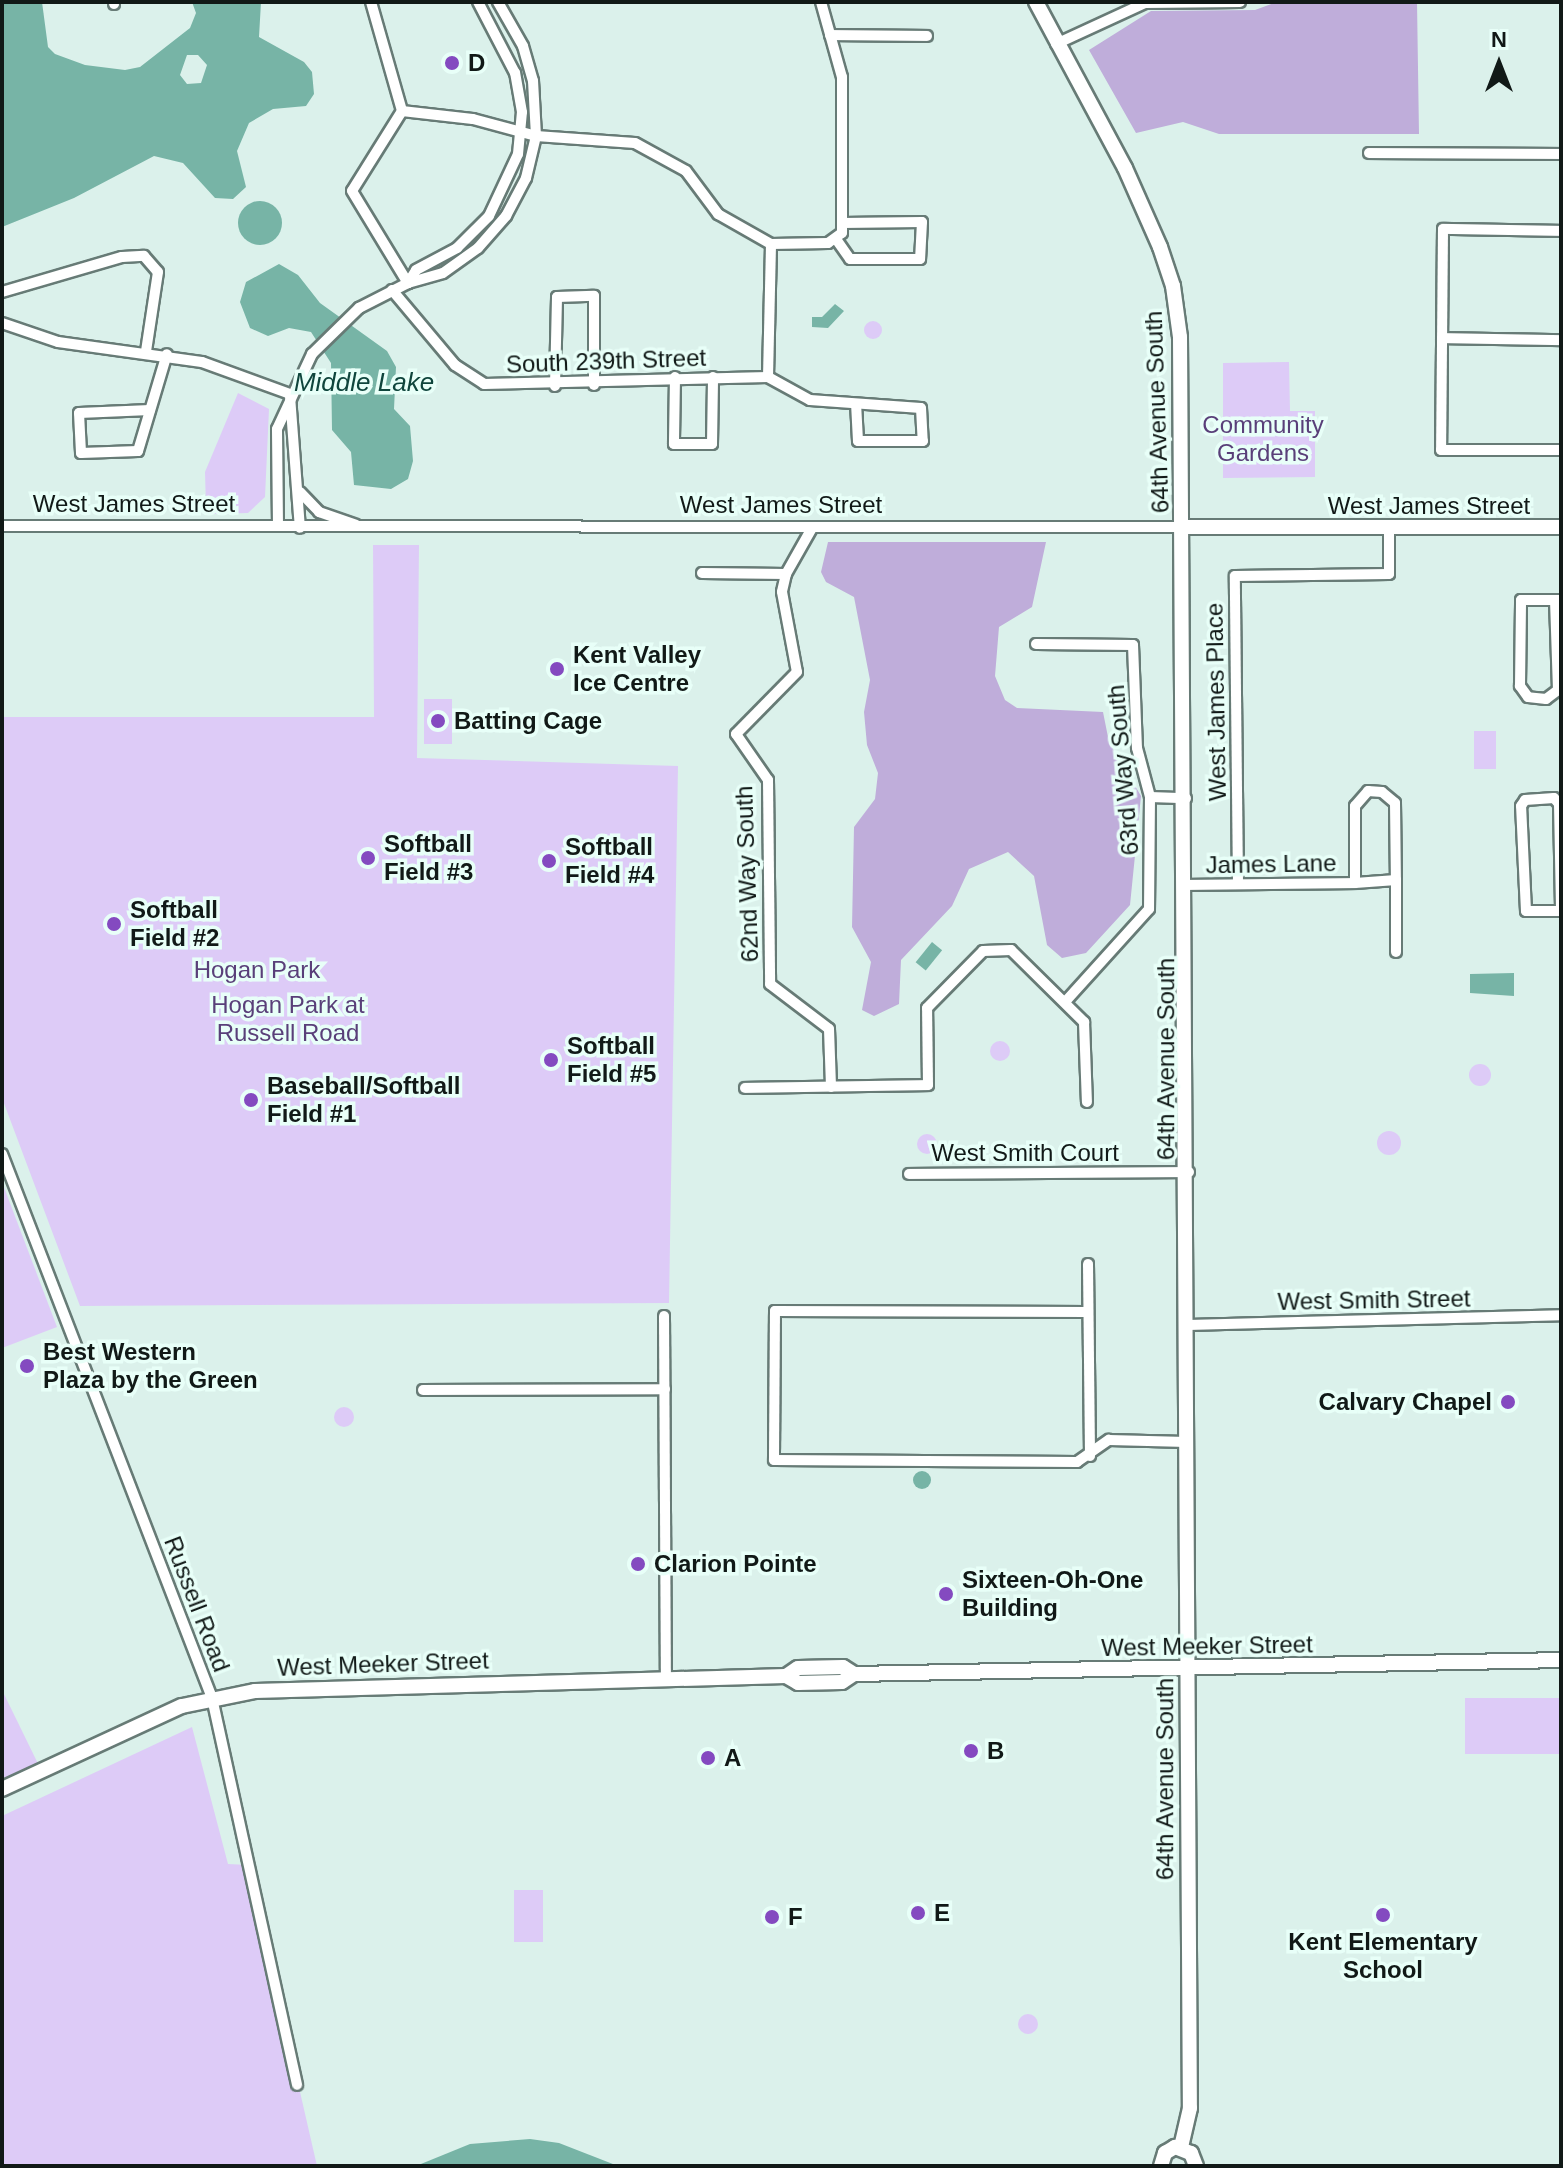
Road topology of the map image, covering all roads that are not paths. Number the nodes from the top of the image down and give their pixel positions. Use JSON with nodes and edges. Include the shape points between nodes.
{"nodes":[{"id":1,"x":371,"y":2,"type":"edge"},
{"id":2,"x":478,"y":2,"type":"edge"},
{"id":3,"x":498,"y":2,"type":"edge"},
{"id":4,"x":821,"y":2,"type":"edge"},
{"id":5,"x":1036,"y":2,"type":"edge"},
{"id":6,"x":1240,"y":2,"type":"edge"},
{"id":7,"x":1145,"y":3,"type":"edge"},
{"id":8,"x":830,"y":35,"type":"junction"},
{"id":9,"x":927,"y":36,"type":"dead end"},
{"id":10,"x":1056,"y":44,"type":"junction"},
{"id":11,"x":402,"y":111,"type":"junction"},
{"id":12,"x":521,"y":132,"type":"junction"},
{"id":13,"x":536,"y":136,"type":"junction"},
{"id":14,"x":1369,"y":153,"type":"dead end"},
{"id":15,"x":1561,"y":154,"type":"edge"},
{"id":16,"x":842,"y":223,"type":"junction"},
{"id":17,"x":1561,"y":231,"type":"edge"},
{"id":18,"x":836,"y":239,"type":"junction"},
{"id":19,"x":771,"y":244,"type":"junction"},
{"id":20,"x":408,"y":283,"type":"junction"},
{"id":21,"x":392,"y":290,"type":"junction"},
{"id":22,"x":2,"y":292,"type":"edge"},
{"id":23,"x":2,"y":323,"type":"edge"},
{"id":24,"x":1442,"y":338,"type":"junction"},
{"id":25,"x":1561,"y":340,"type":"edge"},
{"id":26,"x":146,"y":351,"type":"junction"},
{"id":27,"x":167,"y":354,"type":"junction"},
{"id":28,"x":675,"y":377,"type":"junction"},
{"id":29,"x":713,"y":377,"type":"junction"},
{"id":30,"x":768,"y":377,"type":"junction"},
{"id":31,"x":594,"y":385,"type":"junction"},
{"id":32,"x":555,"y":386,"type":"junction"},
{"id":33,"x":290,"y":394,"type":"junction"},
{"id":34,"x":856,"y":406,"type":"junction"},
{"id":35,"x":150,"y":410,"type":"junction"},
{"id":36,"x":1561,"y":450,"type":"edge"},
{"id":37,"x":300,"y":492,"type":"junction"},
{"id":38,"x":2,"y":526,"type":"edge"},
{"id":39,"x":278,"y":526,"type":"junction"},
{"id":40,"x":1182,"y":527,"type":"junction"},
{"id":41,"x":1561,"y":527,"type":"edge"},
{"id":42,"x":300,"y":528,"type":"junction"},
{"id":43,"x":366,"y":528,"type":"junction"},
{"id":44,"x":812,"y":528,"type":"junction"},
{"id":45,"x":1389,"y":528,"type":"junction"},
{"id":46,"x":702,"y":573,"type":"dead end"},
{"id":47,"x":786,"y":574,"type":"junction"},
{"id":48,"x":1558,"y":600,"type":"edge"},
{"id":49,"x":1036,"y":644,"type":"dead end"},
{"id":50,"x":1150,"y":797,"type":"junction"},
{"id":51,"x":1186,"y":798,"type":"junction"},
{"id":52,"x":1396,"y":880,"type":"junction"},
{"id":53,"x":1355,"y":883,"type":"junction"},
{"id":54,"x":1238,"y":884,"type":"junction"},
{"id":55,"x":1187,"y":885,"type":"junction"},
{"id":56,"x":1561,"y":911,"type":"edge"},
{"id":57,"x":1396,"y":952,"type":"dead end"},
{"id":58,"x":1065,"y":1002,"type":"junction"},
{"id":59,"x":831,"y":1087,"type":"junction"},
{"id":60,"x":745,"y":1088,"type":"dead end"},
{"id":61,"x":1087,"y":1102,"type":"dead end"},
{"id":62,"x":2,"y":1154,"type":"edge"},
{"id":63,"x":1189,"y":1172,"type":"junction"},
{"id":64,"x":909,"y":1174,"type":"dead end"},
{"id":65,"x":1088,"y":1264,"type":"dead end"},
{"id":66,"x":1088,"y":1312,"type":"junction"},
{"id":67,"x":1561,"y":1315,"type":"edge"},
{"id":68,"x":664,"y":1316,"type":"dead end"},
{"id":69,"x":1188,"y":1325,"type":"junction"},
{"id":70,"x":665,"y":1389,"type":"junction"},
{"id":71,"x":423,"y":1390,"type":"dead end"},
{"id":72,"x":1187,"y":1442,"type":"junction"},
{"id":73,"x":1090,"y":1456,"type":"junction"},
{"id":74,"x":1561,"y":1660,"type":"edge"},
{"id":75,"x":1187,"y":1669,"type":"junction"},
{"id":76,"x":666,"y":1679,"type":"junction"},
{"id":77,"x":212,"y":1698,"type":"junction"},
{"id":78,"x":2,"y":1789,"type":"edge"},
{"id":79,"x":297,"y":2085,"type":"dead end"},
{"id":80,"x":1181,"y":2147,"type":"junction"},
{"id":81,"x":1161,"y":2166,"type":"edge"},
{"id":82,"x":1196,"y":2166,"type":"edge"}],
"edges":[{"from":1,"to":11,"type":"street"},
{"from":2,"to":12,"type":"street","via":[[515,73]]},
{"from":3,"to":13,"type":"street","via":[[529,63]]},
{"from":4,"to":8,"type":"street"},
{"from":5,"to":10,"type":"street","name":"64th Avenue South"},
{"from":6,"to":7,"type":"street"},
{"from":7,"to":10,"type":"street"},
{"from":8,"to":9,"type":"street"},
{"from":8,"to":16,"type":"street","via":[[842,77]]},
{"from":10,"to":40,"type":"street","name":"64th Avenue South","via":[[1125,168],[1173,286],[1180,337]]},
{"from":11,"to":12,"type":"street","via":[[473,119]]},
{"from":11,"to":20,"type":"street","via":[[352,191]]},
{"from":12,"to":13,"type":"street"},
{"from":12,"to":20,"type":"street","via":[[511,176],[489,216],[457,248],[416,270]]},
{"from":13,"to":19,"type":"street","via":[[635,143],[663,155],[686,171],[718,214]]},
{"from":13,"to":20,"type":"street","via":[[517,197],[493,233],[443,273]]},
{"from":14,"to":15,"type":"street"},
{"from":16,"to":18,"type":"street"},
{"from":16,"to":18,"type":"street","via":[[922,222],[920,259],[850,259]]},
{"from":17,"to":24,"type":"street","via":[[1443,229]]},
{"from":18,"to":19,"type":"street"},
{"from":19,"to":30,"type":"street"},
{"from":20,"to":21,"type":"street"},
{"from":21,"to":32,"type":"street","name":"South 239th Street","via":[[470,377],[510,387]]},
{"from":21,"to":33,"type":"street","via":[[346,317],[312,354]]},
{"from":22,"to":26,"type":"street","via":[[122,257],[144,256],[158,272]]},
{"from":23,"to":26,"type":"street","via":[[58,342]]},
{"from":24,"to":25,"type":"street"},
{"from":24,"to":36,"type":"street","via":[[1441,450]]},
{"from":26,"to":27,"type":"street"},
{"from":27,"to":33,"type":"street"},
{"from":27,"to":35,"type":"street"},
{"from":28,"to":29,"type":"street","name":"South 239th Street"},
{"from":28,"to":29,"type":"street","via":[[674,444],[712,444]]},
{"from":28,"to":31,"type":"street","name":"South 239th Street"},
{"from":29,"to":30,"type":"street","name":"South 239th Street"},
{"from":30,"to":34,"type":"street","name":"South 239th Street","via":[[810,400]]},
{"from":31,"to":32,"type":"street","name":"South 239th Street"},
{"from":31,"to":32,"type":"street","via":[[594,296],[582,296],[557,297]]},
{"from":33,"to":37,"type":"street"},
{"from":33,"to":39,"type":"street","via":[[277,429]]},
{"from":34,"to":34,"type":"street","name":"South 239th Street","via":[[921,408],[923,441],[858,441]]},
{"from":35,"to":35,"type":"street","via":[[138,451],[81,453],[79,413]]},
{"from":37,"to":42,"type":"street"},
{"from":37,"to":43,"type":"street","via":[[319,512]]},
{"from":38,"to":39,"type":"street","name":"West James Street"},
{"from":39,"to":42,"type":"street","name":"West James Street"},
{"from":40,"to":44,"type":"street","name":"West James Street"},
{"from":40,"to":45,"type":"street","name":"West James Street"},
{"from":40,"to":51,"type":"street","name":"64th Avenue South"},
{"from":41,"to":45,"type":"street","name":"West James Street"},
{"from":42,"to":43,"type":"street","name":"West James Street"},
{"from":43,"to":44,"type":"street","name":"West James Street"},
{"from":44,"to":47,"type":"street","name":"62nd Way South"},
{"from":45,"to":54,"type":"street","name":"West James Place","via":[[1389,574],[1235,576]]},
{"from":46,"to":47,"type":"street"},
{"from":47,"to":59,"type":"street","name":"62nd Way South","via":[[783,608],[797,672],[736,734],[768,780],[770,984],[829,1029]]},
{"from":48,"to":48,"type":"street","via":[[1521,600],[1520,686],[1528,697],[1546,699],[1558,690]]},
{"from":49,"to":50,"type":"street","name":"63rd Way South","via":[[1133,645],[1137,748]]},
{"from":50,"to":51,"type":"street"},
{"from":50,"to":58,"type":"street","name":"63rd Way South","via":[[1149,909]]},
{"from":51,"to":55,"type":"street","name":"64th Avenue South"},
{"from":52,"to":53,"type":"street","name":"James Lane"},
{"from":52,"to":53,"type":"street","via":[[1395,803],[1382,792],[1368,791],[1355,806]]},
{"from":52,"to":57,"type":"street"},
{"from":53,"to":54,"type":"street","name":"James Lane"},
{"from":54,"to":55,"type":"street","name":"James Lane"},
{"from":55,"to":63,"type":"street","name":"64th Avenue South"},
{"from":56,"to":56,"type":"street","via":[[1559,804],[1554,798],[1525,800],[1523,903],[1526,911]]},
{"from":58,"to":59,"type":"street","via":[[1011,950],[983,951],[927,1008],[928,1085]]},
{"from":58,"to":61,"type":"street","via":[[1087,1027]]},
{"from":59,"to":60,"type":"street"},
{"from":62,"to":77,"type":"street","name":"Russell Road"},
{"from":63,"to":64,"type":"street","name":"West Smith Court"},
{"from":63,"to":69,"type":"street","name":"64th Avenue South"},
{"from":65,"to":66,"type":"street"},
{"from":66,"to":73,"type":"street"},
{"from":66,"to":73,"type":"street","via":[[775,1311],[774,1460],[1077,1462]]},
{"from":67,"to":69,"type":"street","name":"West Smith Street"},
{"from":68,"to":70,"type":"street"},
{"from":69,"to":72,"type":"street","name":"64th Avenue South"},
{"from":70,"to":71,"type":"street"},
{"from":70,"to":76,"type":"street"},
{"from":72,"to":73,"type":"street","via":[[1109,1440]]},
{"from":72,"to":75,"type":"street","name":"64th Avenue South"},
{"from":74,"to":75,"type":"street","name":"West Meeker Street"},
{"from":75,"to":76,"type":"street","name":"West Meeker Street","via":[[854,1674],[842,1682],[798,1683],[786,1676]]},
{"from":75,"to":80,"type":"street","name":"64th Avenue South","via":[[1190,2108]]},
{"from":76,"to":77,"type":"street","name":"West Meeker Street","via":[[255,1691]]},
{"from":77,"to":78,"type":"street","name":"West Meeker Street","via":[[142,1722]]},
{"from":77,"to":79,"type":"street","name":"Russell Road"},
{"from":80,"to":81,"type":"street","via":[[1165,2153]]},
{"from":80,"to":82,"type":"street","via":[[1191,2153]]}]}
